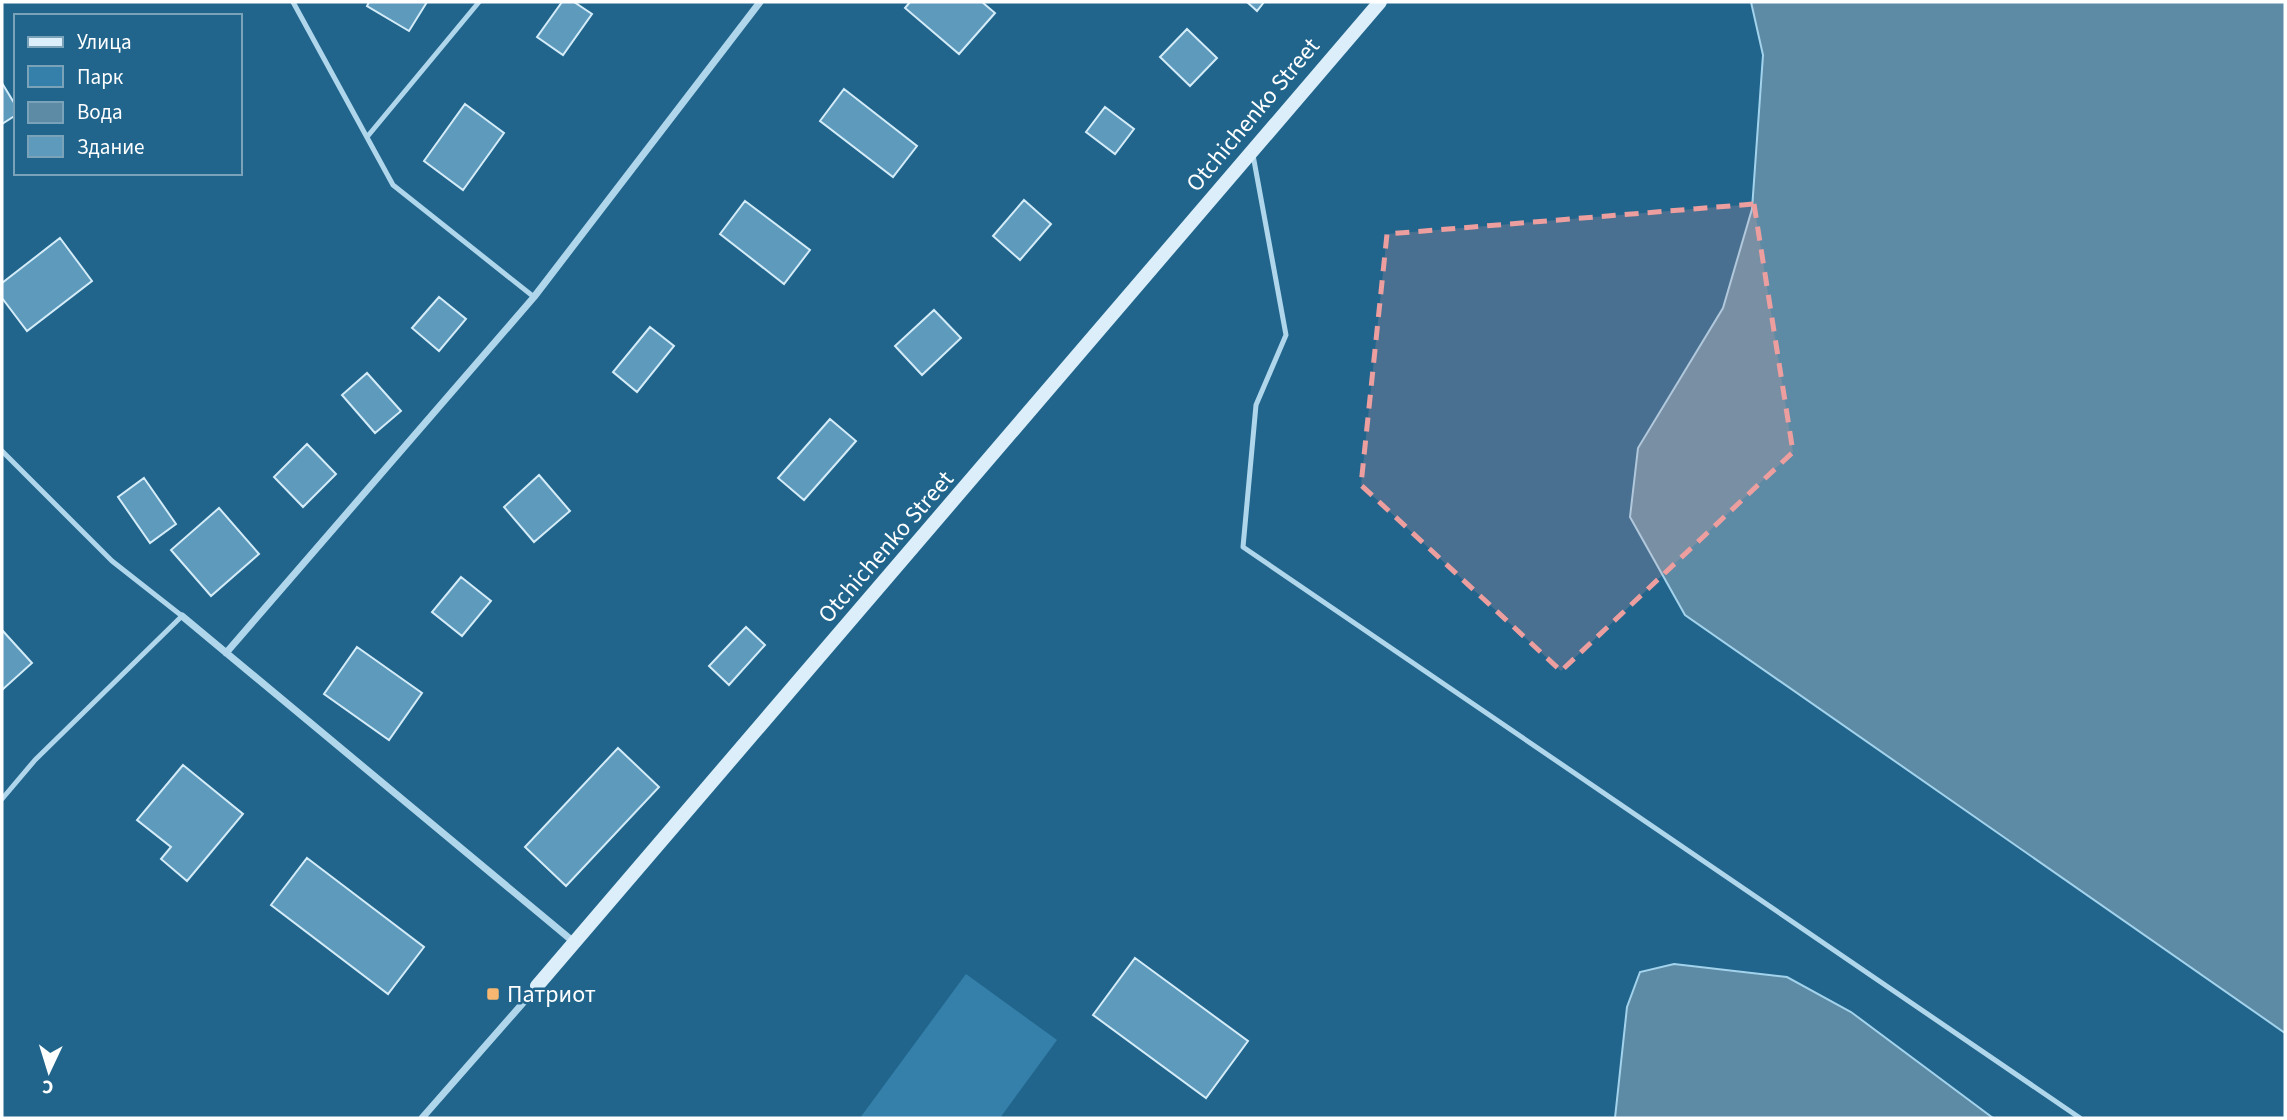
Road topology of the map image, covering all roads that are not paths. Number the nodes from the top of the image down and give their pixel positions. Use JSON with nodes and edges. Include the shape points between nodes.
{"nodes":[{"id":1,"x":293,"y":2,"type":"edge"},
{"id":2,"x":479,"y":2,"type":"edge"},
{"id":3,"x":760,"y":2,"type":"edge"},
{"id":4,"x":1380,"y":2,"type":"edge"},
{"id":5,"x":367,"y":137,"type":"junction"},
{"id":6,"x":1252,"y":152,"type":"junction"},
{"id":7,"x":534,"y":297,"type":"junction"},
{"id":8,"x":2,"y":451,"type":"edge"},
{"id":9,"x":182,"y":616,"type":"junction"},
{"id":10,"x":226,"y":653,"type":"junction"},
{"id":11,"x":2,"y":799,"type":"edge"},
{"id":12,"x":576,"y":944,"type":"junction"},
{"id":13,"x":537,"y":986,"type":"joint"},
{"id":14,"x":422,"y":1118,"type":"edge"},
{"id":15,"x":2080,"y":1118,"type":"edge"}],
"edges":[{"from":1,"to":5,"type":"lane"},
{"from":2,"to":5,"type":"lane"},
{"from":3,"to":7,"type":"street"},
{"from":4,"to":6,"type":"street","name":"Otchichenko Street"},
{"from":5,"to":7,"type":"lane","via":[[393,185]]},
{"from":6,"to":12,"type":"street","name":"Otchichenko Street"},
{"from":6,"to":15,"type":"lane","via":[[1286,335],[1256,405],[1243,547]]},
{"from":7,"to":10,"type":"street"},
{"from":8,"to":9,"type":"lane","via":[[112,561]]},
{"from":9,"to":10,"type":"street"},
{"from":9,"to":11,"type":"lane","via":[[35,760]]},
{"from":10,"to":12,"type":"street"},
{"from":12,"to":13,"type":"street","name":"Otchichenko Street"},
{"from":13,"to":14,"type":"street","name":"Otchichenko Street"}]}
